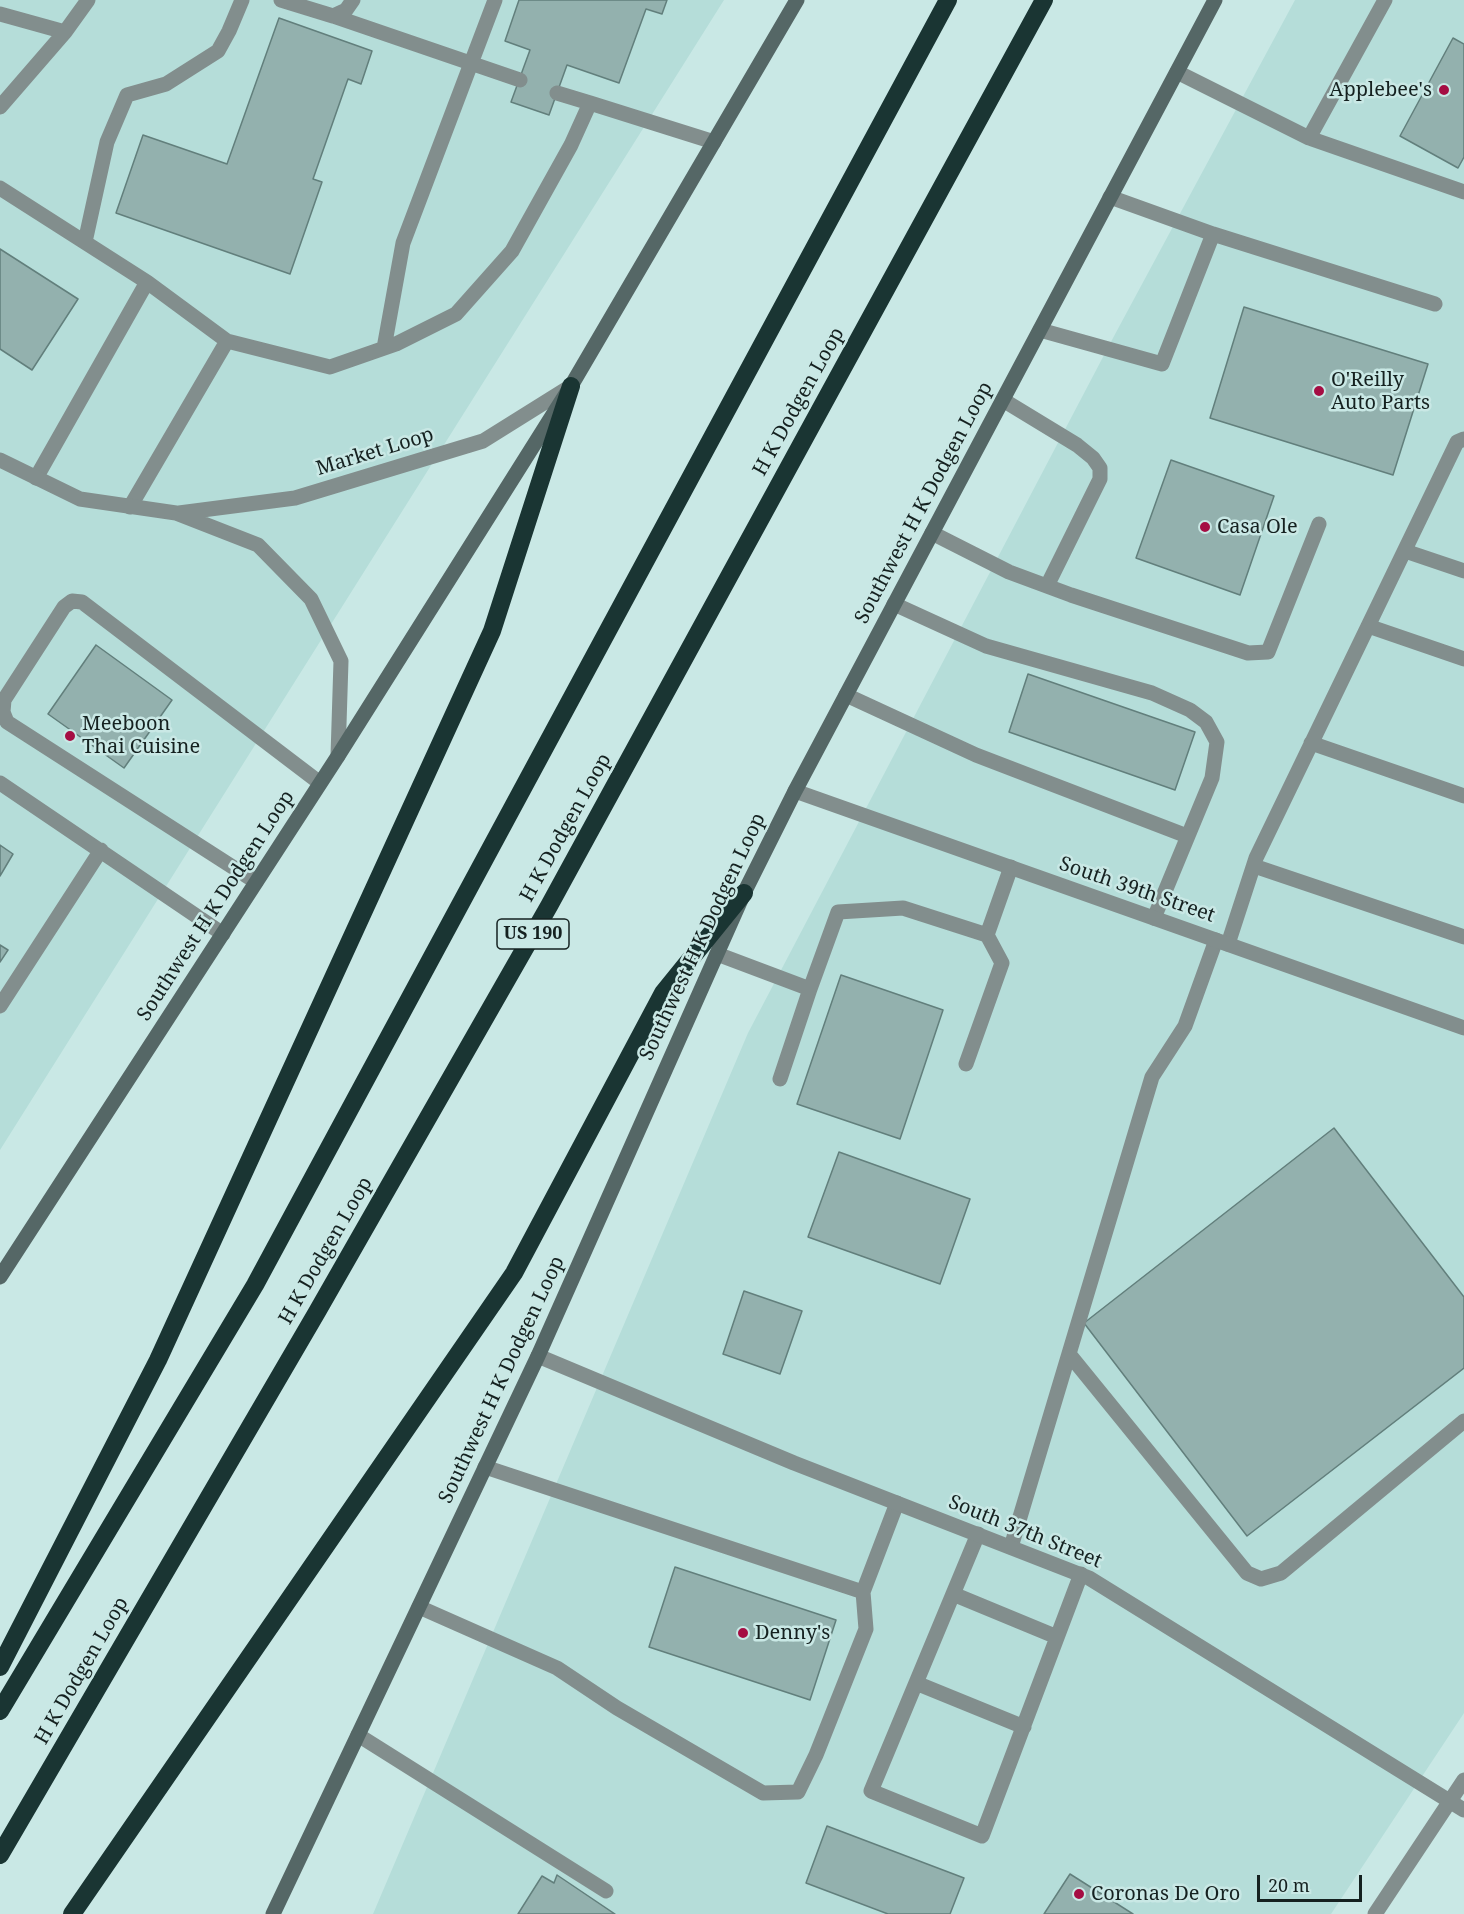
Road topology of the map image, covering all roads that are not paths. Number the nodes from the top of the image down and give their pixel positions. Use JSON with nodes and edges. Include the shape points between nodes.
{"nodes":[{"id":1,"x":88,"y":0,"type":"edge"},
{"id":2,"x":242,"y":0,"type":"edge"},
{"id":3,"x":280,"y":0,"type":"edge"},
{"id":4,"x":354,"y":0,"type":"edge"},
{"id":5,"x":495,"y":0,"type":"edge"},
{"id":6,"x":797,"y":0,"type":"edge"},
{"id":7,"x":948,"y":0,"type":"edge"},
{"id":8,"x":1044,"y":0,"type":"edge"},
{"id":9,"x":1215,"y":0,"type":"edge"},
{"id":10,"x":1384,"y":0,"type":"edge"},
{"id":11,"x":0,"y":14,"type":"edge"},
{"id":12,"x":333,"y":16,"type":"junction"},
{"id":13,"x":65,"y":32,"type":"junction"},
{"id":14,"x":471,"y":65,"type":"junction"},
{"id":15,"x":1177,"y":72,"type":"junction"},
{"id":16,"x":519,"y":80,"type":"dead end"},
{"id":17,"x":557,"y":93,"type":"dead end"},
{"id":18,"x":590,"y":104,"type":"junction"},
{"id":19,"x":0,"y":107,"type":"edge"},
{"id":20,"x":1308,"y":138,"type":"junction"},
{"id":21,"x":714,"y":142,"type":"junction"},
{"id":22,"x":0,"y":188,"type":"edge"},
{"id":23,"x":1464,"y":192,"type":"edge"},
{"id":24,"x":1110,"y":198,"type":"junction"},
{"id":25,"x":1213,"y":234,"type":"junction"},
{"id":26,"x":85,"y":242,"type":"junction"},
{"id":27,"x":147,"y":282,"type":"junction"},
{"id":28,"x":1435,"y":304,"type":"dead end"},
{"id":29,"x":1040,"y":330,"type":"junction"},
{"id":30,"x":227,"y":341,"type":"junction"},
{"id":31,"x":384,"y":348,"type":"junction"},
{"id":32,"x":571,"y":386,"type":"junction"},
{"id":33,"x":1003,"y":400,"type":"junction"},
{"id":34,"x":1464,"y":439,"type":"edge"},
{"id":35,"x":0,"y":460,"type":"edge"},
{"id":36,"x":36,"y":478,"type":"junction"},
{"id":37,"x":130,"y":507,"type":"junction"},
{"id":38,"x":176,"y":513,"type":"junction"},
{"id":39,"x":1319,"y":524,"type":"dead end"},
{"id":40,"x":932,"y":533,"type":"junction"},
{"id":41,"x":1405,"y":550,"type":"junction"},
{"id":42,"x":1464,"y":571,"type":"edge"},
{"id":43,"x":1047,"y":586,"type":"junction"},
{"id":44,"x":894,"y":604,"type":"junction"},
{"id":45,"x":1368,"y":626,"type":"junction"},
{"id":46,"x":1464,"y":659,"type":"edge"},
{"id":47,"x":846,"y":695,"type":"junction"},
{"id":48,"x":1311,"y":744,"type":"junction"},
{"id":49,"x":338,"y":756,"type":"junction"},
{"id":50,"x":0,"y":783,"type":"edge"},
{"id":51,"x":320,"y":783,"type":"junction"},
{"id":52,"x":795,"y":791,"type":"junction"},
{"id":53,"x":1464,"y":795,"type":"edge"},
{"id":54,"x":1187,"y":836,"type":"junction"},
{"id":55,"x":101,"y":850,"type":"junction"},
{"id":56,"x":1254,"y":866,"type":"junction"},
{"id":57,"x":1011,"y":867,"type":"junction"},
{"id":58,"x":256,"y":882,"type":"junction"},
{"id":59,"x":744,"y":893,"type":"junction"},
{"id":60,"x":1154,"y":918,"type":"junction"},
{"id":61,"x":223,"y":934,"type":"junction"},
{"id":62,"x":987,"y":935,"type":"junction"},
{"id":63,"x":1464,"y":937,"type":"edge"},
{"id":64,"x":1222,"y":942,"type":"junction"},
{"id":65,"x":717,"y":954,"type":"junction"},
{"id":66,"x":810,"y":990,"type":"junction"},
{"id":67,"x":0,"y":1006,"type":"edge"},
{"id":68,"x":1464,"y":1028,"type":"edge"},
{"id":69,"x":966,"y":1064,"type":"dead end"},
{"id":70,"x":780,"y":1079,"type":"dead end"},
{"id":71,"x":1,"y":1275,"type":"edge"},
{"id":72,"x":1069,"y":1354,"type":"junction"},
{"id":73,"x":538,"y":1356,"type":"junction"},
{"id":74,"x":1464,"y":1421,"type":"edge"},
{"id":75,"x":485,"y":1467,"type":"junction"},
{"id":76,"x":897,"y":1503,"type":"junction"},
{"id":77,"x":978,"y":1534,"type":"junction"},
{"id":78,"x":1011,"y":1547,"type":"junction"},
{"id":79,"x":1081,"y":1574,"type":"junction"},
{"id":80,"x":863,"y":1592,"type":"junction"},
{"id":81,"x":953,"y":1594,"type":"junction"},
{"id":82,"x":419,"y":1607,"type":"junction"},
{"id":83,"x":1057,"y":1637,"type":"junction"},
{"id":84,"x":0,"y":1667,"type":"edge"},
{"id":85,"x":916,"y":1683,"type":"junction"},
{"id":86,"x":0,"y":1711,"type":"edge"},
{"id":87,"x":1024,"y":1726,"type":"junction"},
{"id":88,"x":358,"y":1735,"type":"junction"},
{"id":89,"x":1464,"y":1780,"type":"edge"},
{"id":90,"x":1450,"y":1801,"type":"junction"},
{"id":91,"x":1464,"y":1810,"type":"edge"},
{"id":92,"x":0,"y":1855,"type":"edge"},
{"id":93,"x":606,"y":1891,"type":"dead end"},
{"id":94,"x":72,"y":1914,"type":"edge"},
{"id":95,"x":273,"y":1914,"type":"edge"},
{"id":96,"x":1375,"y":1914,"type":"edge"}],
"edges":[{"from":1,"to":13,"type":"street"},
{"from":2,"to":26,"type":"street","via":[[218,51],[166,84],[127,95],[107,142]]},
{"from":3,"to":12,"type":"street"},
{"from":4,"to":12,"type":"street","via":[[346,10]]},
{"from":5,"to":14,"type":"street"},
{"from":6,"to":21,"type":"main road","name":"Southwest H K Dodgen Loop"},
{"from":7,"to":86,"type":"highway","via":[[255,1285]]},
{"from":8,"to":92,"type":"highway","name":"H K Dodgen Loop","number":"US 190","via":[[549,906]]},
{"from":9,"to":15,"type":"main road","name":"Southwest H K Dodgen Loop"},
{"from":10,"to":20,"type":"street"},
{"from":11,"to":13,"type":"street"},
{"from":12,"to":14,"type":"street"},
{"from":13,"to":19,"type":"street"},
{"from":14,"to":16,"type":"street"},
{"from":14,"to":31,"type":"street","via":[[404,243]]},
{"from":15,"to":20,"type":"street"},
{"from":15,"to":24,"type":"main road","name":"Southwest H K Dodgen Loop"},
{"from":17,"to":18,"type":"street"},
{"from":18,"to":21,"type":"street"},
{"from":18,"to":31,"type":"street","via":[[512,251],[456,314]]},
{"from":20,"to":23,"type":"street"},
{"from":21,"to":32,"type":"main road","name":"Southwest H K Dodgen Loop"},
{"from":22,"to":26,"type":"street"},
{"from":24,"to":25,"type":"street"},
{"from":24,"to":29,"type":"main road","name":"Southwest H K Dodgen Loop"},
{"from":25,"to":28,"type":"street"},
{"from":25,"to":29,"type":"street","via":[[1162,364]]},
{"from":26,"to":27,"type":"street"},
{"from":27,"to":30,"type":"street"},
{"from":27,"to":36,"type":"street"},
{"from":29,"to":33,"type":"main road","name":"Southwest H K Dodgen Loop"},
{"from":30,"to":31,"type":"street","via":[[330,367]]},
{"from":30,"to":37,"type":"street"},
{"from":32,"to":38,"type":"street","name":"Market Loop","via":[[483,441],[295,498]]},
{"from":32,"to":49,"type":"main road","name":"Southwest H K Dodgen Loop"},
{"from":32,"to":84,"type":"highway","via":[[492,631],[159,1360]]},
{"from":33,"to":40,"type":"main road","name":"Southwest H K Dodgen Loop"},
{"from":33,"to":43,"type":"street","via":[[1077,445],[1100,468],[1100,479]]},
{"from":34,"to":41,"type":"street","via":[[1457,442]]},
{"from":35,"to":36,"type":"street","name":"Market Loop"},
{"from":36,"to":37,"type":"street","name":"Market Loop","via":[[80,499]]},
{"from":37,"to":38,"type":"street","name":"Market Loop"},
{"from":38,"to":49,"type":"street","name":"Market Loop","via":[[258,545],[311,599],[341,661]]},
{"from":39,"to":43,"type":"street","via":[[1268,652],[1248,653]]},
{"from":40,"to":43,"type":"street","via":[[1009,572]]},
{"from":40,"to":44,"type":"main road","name":"Southwest H K Dodgen Loop"},
{"from":41,"to":42,"type":"street"},
{"from":41,"to":45,"type":"street"},
{"from":44,"to":47,"type":"main road","name":"Southwest H K Dodgen Loop"},
{"from":44,"to":54,"type":"street","via":[[986,646],[1152,693],[1190,710],[1206,722],[1217,742],[1212,778]]},
{"from":45,"to":46,"type":"street"},
{"from":45,"to":48,"type":"street"},
{"from":47,"to":52,"type":"main road","name":"Southwest H K Dodgen Loop"},
{"from":47,"to":54,"type":"street","via":[[976,754]]},
{"from":48,"to":53,"type":"street"},
{"from":48,"to":56,"type":"street"},
{"from":49,"to":51,"type":"main road","name":"Southwest H K Dodgen Loop"},
{"from":50,"to":55,"type":"street"},
{"from":51,"to":58,"type":"main road","name":"Southwest H K Dodgen Loop"},
{"from":51,"to":58,"type":"street","via":[[82,602],[72,601],[64,608],[4,700],[7,722]]},
{"from":52,"to":57,"type":"street","name":"South 39th Street"},
{"from":52,"to":59,"type":"main road","name":"Southwest H K Dodgen Loop"},
{"from":54,"to":60,"type":"street"},
{"from":55,"to":61,"type":"street"},
{"from":55,"to":67,"type":"street"},
{"from":56,"to":63,"type":"street"},
{"from":56,"to":64,"type":"street"},
{"from":57,"to":60,"type":"street","name":"South 39th Street"},
{"from":57,"to":62,"type":"street"},
{"from":58,"to":61,"type":"main road","name":"Southwest H K Dodgen Loop"},
{"from":59,"to":65,"type":"main road","name":"Southwest H K Dodgen Loop"},
{"from":59,"to":94,"type":"highway","via":[[663,993],[514,1273]]},
{"from":60,"to":64,"type":"street","name":"South 39th Street"},
{"from":61,"to":71,"type":"main road","name":"Southwest H K Dodgen Loop"},
{"from":62,"to":66,"type":"street","via":[[903,908],[838,912]]},
{"from":62,"to":69,"type":"street","via":[[1002,963]]},
{"from":64,"to":68,"type":"street","name":"South 39th Street"},
{"from":64,"to":72,"type":"street","via":[[1185,1026],[1152,1077]]},
{"from":65,"to":66,"type":"street"},
{"from":65,"to":73,"type":"main road","name":"Southwest H K Dodgen Loop"},
{"from":66,"to":70,"type":"street"},
{"from":72,"to":74,"type":"street","via":[[1247,1573],[1262,1579],[1281,1573]]},
{"from":72,"to":78,"type":"street"},
{"from":73,"to":75,"type":"main road","name":"Southwest H K Dodgen Loop"},
{"from":73,"to":76,"type":"street","name":"South 37th Street"},
{"from":75,"to":80,"type":"street"},
{"from":75,"to":82,"type":"main road","name":"Southwest H K Dodgen Loop"},
{"from":76,"to":77,"type":"street","name":"South 37th Street"},
{"from":76,"to":80,"type":"street"},
{"from":77,"to":78,"type":"street","name":"South 37th Street"},
{"from":77,"to":81,"type":"street"},
{"from":78,"to":79,"type":"street","name":"South 37th Street"},
{"from":79,"to":83,"type":"street"},
{"from":79,"to":90,"type":"street","name":"South 37th Street"},
{"from":80,"to":82,"type":"street","via":[[866,1629],[816,1755],[798,1792],[775,1793],[764,1793],[744,1782],[557,1668]]},
{"from":81,"to":83,"type":"street"},
{"from":81,"to":85,"type":"street"},
{"from":82,"to":88,"type":"main road","name":"Southwest H K Dodgen Loop"},
{"from":83,"to":87,"type":"street"},
{"from":85,"to":87,"type":"street"},
{"from":85,"to":87,"type":"street","via":[[871,1791],[982,1836]]},
{"from":88,"to":93,"type":"street"},
{"from":88,"to":95,"type":"main road","name":"Southwest H K Dodgen Loop"},
{"from":89,"to":90,"type":"street"},
{"from":90,"to":91,"type":"street","name":"South 37th Street"},
{"from":90,"to":96,"type":"street"}]}
